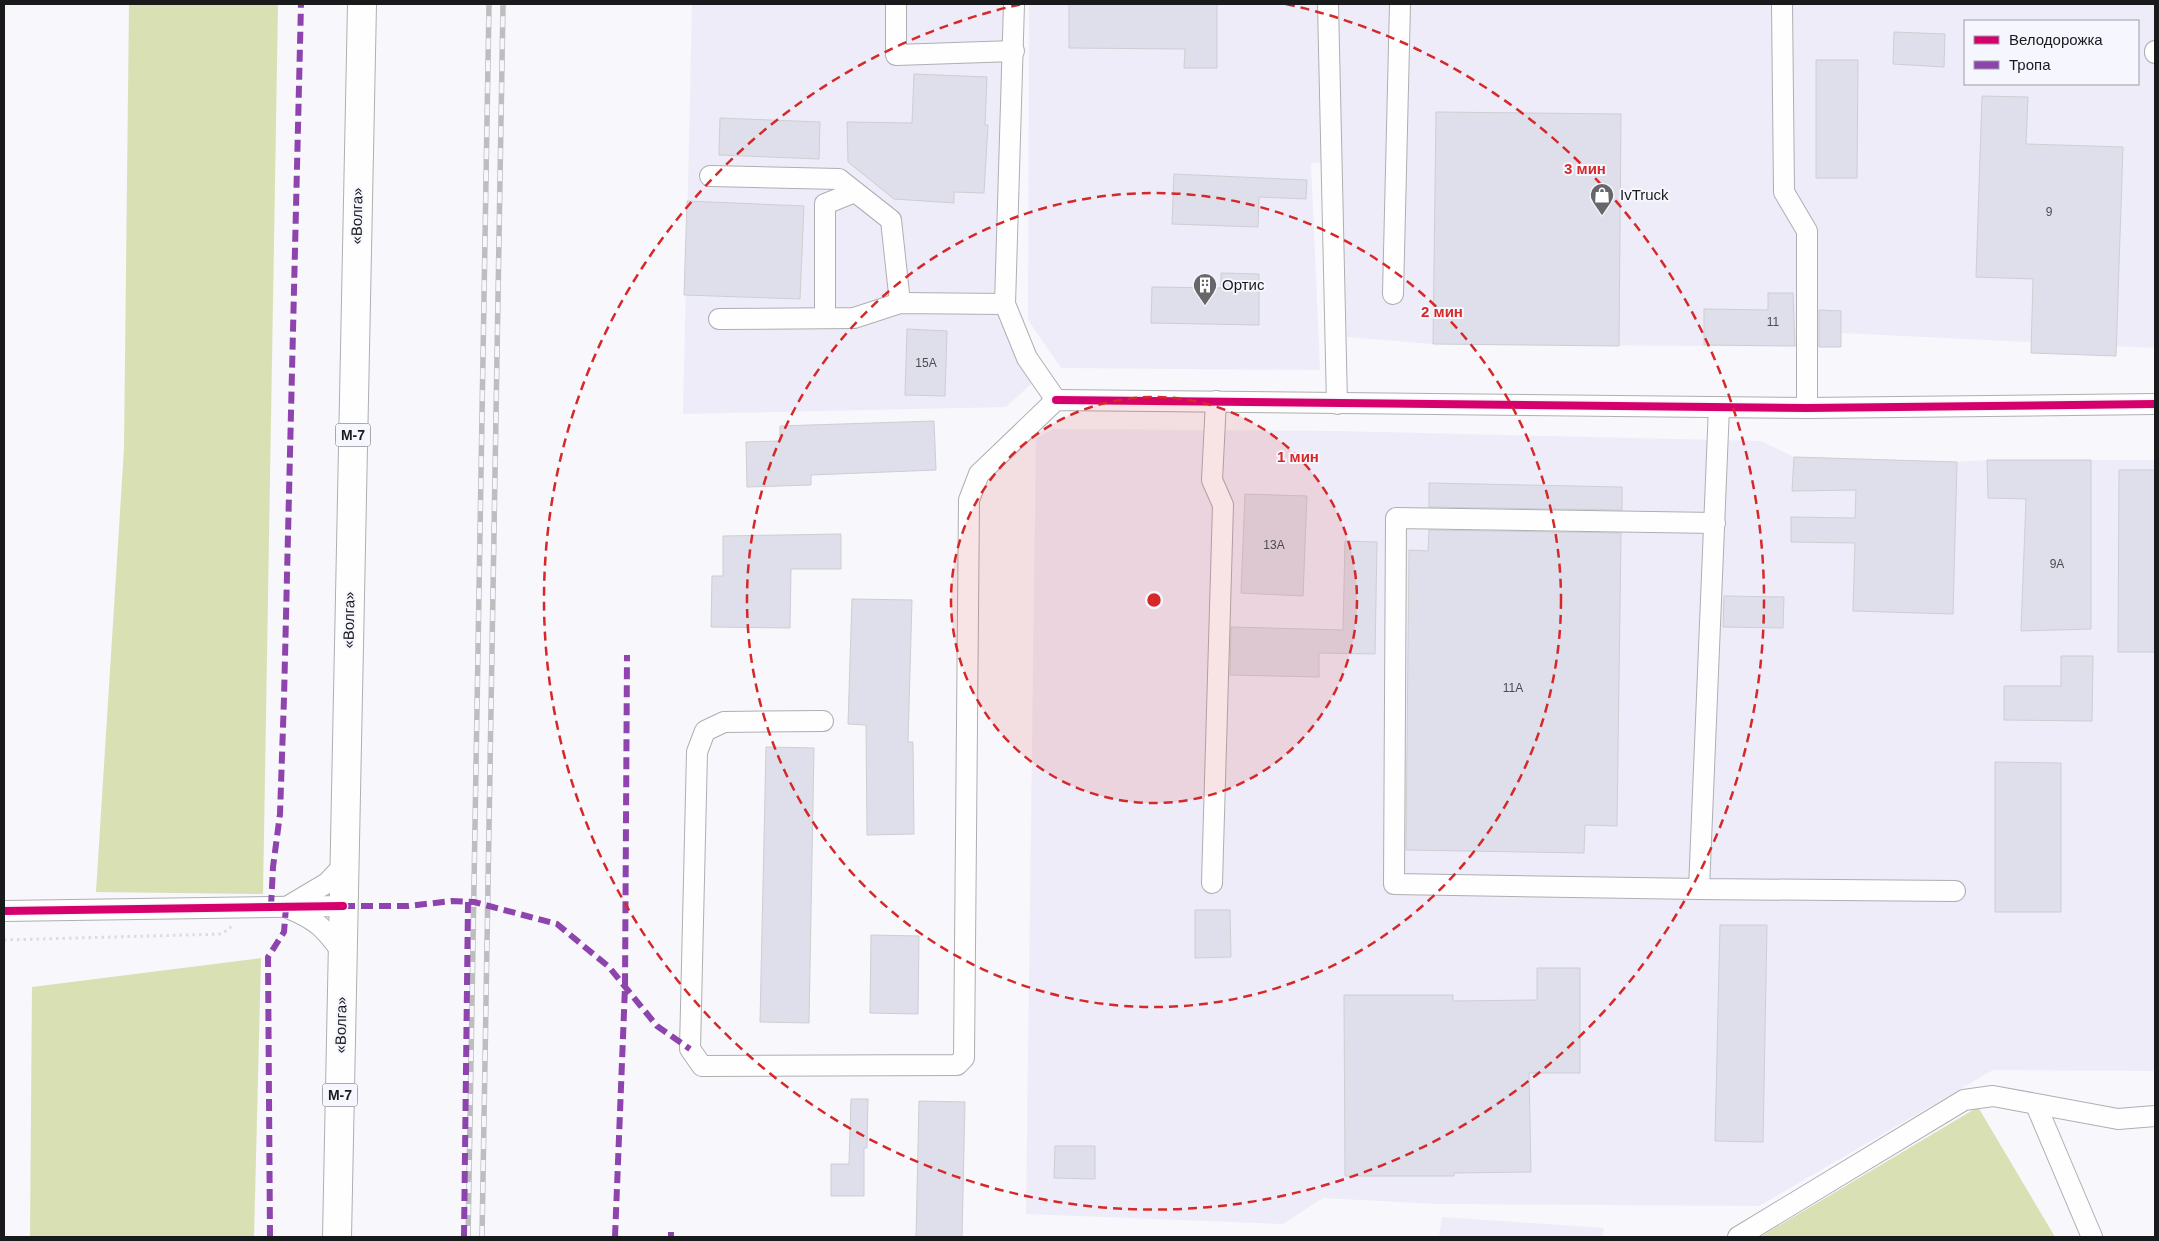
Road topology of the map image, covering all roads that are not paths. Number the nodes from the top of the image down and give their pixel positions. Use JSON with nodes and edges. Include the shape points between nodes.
{"nodes":[{"id":1,"x":362,"y":4,"type":"edge"},
{"id":2,"x":896,"y":4,"type":"edge"},
{"id":3,"x":1014,"y":4,"type":"edge"},
{"id":4,"x":1328,"y":4,"type":"edge"},
{"id":5,"x":1400,"y":4,"type":"edge"},
{"id":6,"x":1782,"y":4,"type":"edge"},
{"id":7,"x":1014,"y":50,"type":"junction"},
{"id":8,"x":710,"y":176,"type":"dead end"},
{"id":9,"x":855,"y":192,"type":"junction"},
{"id":10,"x":1393,"y":294,"type":"dead end"},
{"id":11,"x":900,"y":303,"type":"junction"},
{"id":12,"x":1006,"y":304,"type":"junction"},
{"id":13,"x":719,"y":318,"type":"dead end"},
{"id":14,"x":825,"y":318,"type":"junction"},
{"id":15,"x":1056,"y":400,"type":"junction"},
{"id":16,"x":1216,"y":401,"type":"junction"},
{"id":17,"x":1337,"y":404,"type":"junction"},
{"id":18,"x":2155,"y":404,"type":"edge"},
{"id":19,"x":1720,"y":407,"type":"junction"},
{"id":20,"x":1807,"y":408,"type":"junction"},
{"id":21,"x":1714,"y":523,"type":"junction"},
{"id":22,"x":823,"y":721,"type":"dead end"},
{"id":23,"x":343,"y":866,"type":"junction"},
{"id":24,"x":1212,"y":883,"type":"dead end"},
{"id":25,"x":1699,"y":889,"type":"junction"},
{"id":26,"x":1955,"y":891,"type":"dead end"},
{"id":27,"x":343,"y":906,"type":"junction"},
{"id":28,"x":286,"y":907,"type":"junction"},
{"id":29,"x":4,"y":911,"type":"edge"},
{"id":30,"x":342,"y":952,"type":"junction"},
{"id":31,"x":2036,"y":1105,"type":"junction"},
{"id":32,"x":2155,"y":1116,"type":"edge"},
{"id":33,"x":338,"y":1237,"type":"edge"},
{"id":34,"x":1738,"y":1237,"type":"edge"},
{"id":35,"x":2092,"y":1237,"type":"edge"}],
"edges":[{"from":1,"to":23,"type":"highway","name":"«Волга»","number":"М-7"},
{"from":2,"to":7,"type":"street","via":[[896,55]]},
{"from":3,"to":7,"type":"street"},
{"from":4,"to":17,"type":"street"},
{"from":5,"to":10,"type":"street"},
{"from":6,"to":20,"type":"street","via":[[1784,192],[1807,231]]},
{"from":7,"to":12,"type":"street"},
{"from":8,"to":9,"type":"street","via":[[839,179]]},
{"from":9,"to":11,"type":"street","via":[[891,220]]},
{"from":9,"to":14,"type":"street","via":[[825,204]]},
{"from":11,"to":12,"type":"street"},
{"from":11,"to":14,"type":"street","via":[[854,318]]},
{"from":12,"to":15,"type":"street","via":[[1027,358]]},
{"from":13,"to":14,"type":"street"},
{"from":15,"to":16,"type":"street"},
{"from":15,"to":22,"type":"street","via":[[979,474],[969,500],[964,1058],[957,1066],[702,1066],[690,1049],[697,752],[705,732],[724,722]]},
{"from":16,"to":17,"type":"street"},
{"from":16,"to":24,"type":"street","via":[[1212,480],[1222,505]]},
{"from":17,"to":19,"type":"street"},
{"from":18,"to":20,"type":"street"},
{"from":19,"to":20,"type":"street"},
{"from":19,"to":21,"type":"street"},
{"from":21,"to":25,"type":"street"},
{"from":21,"to":25,"type":"street","via":[[1396,518],[1394,884]]},
{"from":23,"to":27,"type":"highway","name":"«Волга»","number":"М-7"},
{"from":23,"to":28,"type":"street","via":[[321,887]]},
{"from":25,"to":26,"type":"street"},
{"from":27,"to":28,"type":"street"},
{"from":27,"to":30,"type":"highway","name":"«Волга»","number":"М-7"},
{"from":28,"to":29,"type":"street"},
{"from":28,"to":30,"type":"street","via":[[313,919],[327,930]]},
{"from":30,"to":33,"type":"highway","name":"«Волга»","number":"М-7"},
{"from":31,"to":32,"type":"street","via":[[2118,1119]]},
{"from":31,"to":34,"type":"street","via":[[1993,1096],[1964,1100]]},
{"from":31,"to":35,"type":"street"}]}
